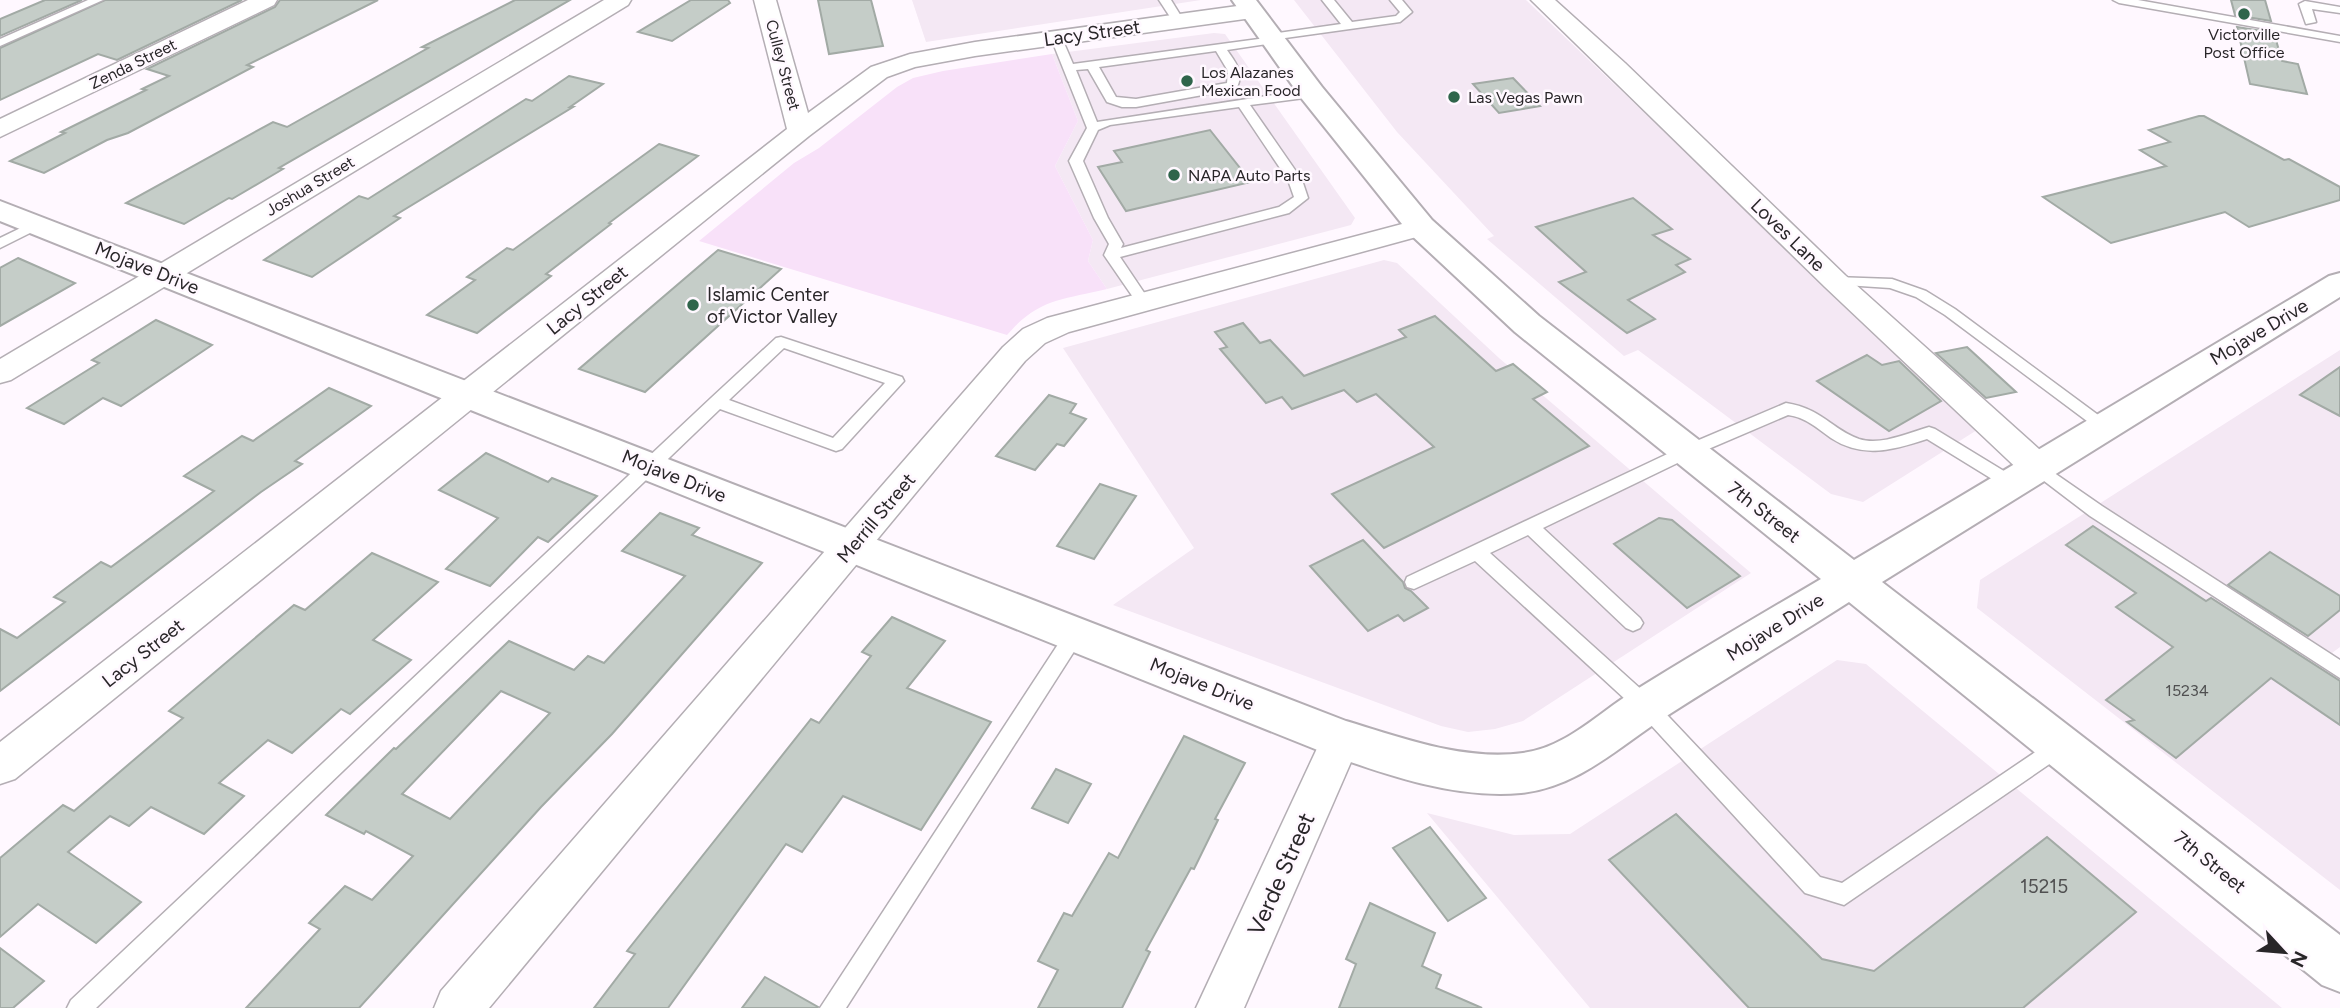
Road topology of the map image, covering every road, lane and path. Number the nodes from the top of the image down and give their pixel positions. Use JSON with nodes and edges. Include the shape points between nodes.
{"nodes":[{"id":1,"x":97,"y":0,"type":"edge"},
{"id":2,"x":266,"y":0,"type":"edge"},
{"id":3,"x":620,"y":0,"type":"edge"},
{"id":4,"x":765,"y":0,"type":"edge"},
{"id":5,"x":1328,"y":0,"type":"edge"},
{"id":6,"x":1396,"y":0,"type":"edge"},
{"id":7,"x":1542,"y":0,"type":"edge"},
{"id":8,"x":2119,"y":0,"type":"edge"},
{"id":9,"x":2304,"y":2,"type":"edge"},
{"id":10,"x":1248,"y":6,"type":"edge"},
{"id":11,"x":2340,"y":10,"type":"edge"},
{"id":12,"x":1172,"y":11,"type":"edge"},
{"id":13,"x":2310,"y":22,"type":"dead end"},
{"id":14,"x":1349,"y":26,"type":"junction"},
{"id":15,"x":1057,"y":38,"type":"junction"},
{"id":16,"x":1272,"y":38,"type":"junction"},
{"id":17,"x":2340,"y":39,"type":"edge"},
{"id":18,"x":0,"y":43,"type":"edge"},
{"id":19,"x":1219,"y":47,"type":"junction"},
{"id":20,"x":1092,"y":65,"type":"junction"},
{"id":21,"x":1068,"y":68,"type":"junction"},
{"id":22,"x":1312,"y":93,"type":"junction"},
{"id":23,"x":1242,"y":103,"type":"junction"},
{"id":24,"x":1093,"y":128,"type":"junction"},
{"id":25,"x":0,"y":129,"type":"edge"},
{"id":26,"x":800,"y":131,"type":"junction"},
{"id":27,"x":0,"y":210,"type":"edge"},
{"id":28,"x":37,"y":225,"type":"junction"},
{"id":29,"x":1421,"y":227,"type":"junction"},
{"id":30,"x":0,"y":244,"type":"edge"},
{"id":31,"x":1111,"y":255,"type":"junction"},
{"id":32,"x":164,"y":274,"type":"junction"},
{"id":33,"x":1835,"y":281,"type":"junction"},
{"id":34,"x":2340,"y":282,"type":"edge"},
{"id":35,"x":1142,"y":300,"type":"junction"},
{"id":36,"x":0,"y":373,"type":"edge"},
{"id":37,"x":469,"y":395,"type":"junction"},
{"id":38,"x":717,"y":402,"type":"junction"},
{"id":39,"x":2105,"y":426,"type":"junction"},
{"id":40,"x":1686,"y":452,"type":"junction"},
{"id":41,"x":650,"y":466,"type":"junction"},
{"id":42,"x":2024,"y":475,"type":"junction"},
{"id":43,"x":1530,"y":527,"type":"junction"},
{"id":44,"x":852,"y":546,"type":"junction"},
{"id":45,"x":1477,"y":552,"type":"junction"},
{"id":46,"x":1852,"y":580,"type":"junction"},
{"id":47,"x":1414,"y":582,"type":"dead end"},
{"id":48,"x":1633,"y":623,"type":"dead end"},
{"id":49,"x":1075,"y":634,"type":"junction"},
{"id":50,"x":2340,"y":670,"type":"edge"},
{"id":51,"x":1646,"y":706,"type":"junction"},
{"id":52,"x":1341,"y":739,"type":"junction"},
{"id":53,"x":2060,"y":746,"type":"junction"},
{"id":54,"x":0,"y":766,"type":"edge"},
{"id":55,"x":2340,"y":967,"type":"edge"},
{"id":56,"x":79,"y":1008,"type":"edge"},
{"id":57,"x":458,"y":1008,"type":"edge"},
{"id":58,"x":832,"y":1008,"type":"edge"},
{"id":59,"x":1220,"y":1008,"type":"edge"}],
"edges":[{"from":1,"to":18,"type":"lane"},
{"from":2,"to":25,"type":"street","name":"Zenda Street"},
{"from":3,"to":32,"type":"street","name":"Joshua Street"},
{"from":4,"to":26,"type":"street","name":"Culley Street"},
{"from":5,"to":14,"type":"lane"},
{"from":6,"to":14,"type":"lane","via":[[1406,12],[1400,19]]},
{"from":7,"to":33,"type":"street","name":"Loves Lane"},
{"from":8,"to":17,"type":"lane"},
{"from":9,"to":11,"type":"lane"},
{"from":9,"to":13,"type":"lane"},
{"from":10,"to":12,"type":"street","name":"Lacy Street"},
{"from":10,"to":16,"type":"main road","name":"7th Street"},
{"from":12,"to":15,"type":"street","name":"Lacy Street"},
{"from":14,"to":16,"type":"lane"},
{"from":15,"to":21,"type":"lane"},
{"from":15,"to":26,"type":"street","name":"Lacy Street","via":[[910,61],[880,72]]},
{"from":16,"to":19,"type":"lane"},
{"from":16,"to":22,"type":"main road","name":"7th Street"},
{"from":19,"to":20,"type":"lane"},
{"from":19,"to":20,"type":"lane","via":[[1235,73],[1232,86],[1136,103],[1111,99]]},
{"from":20,"to":21,"type":"lane"},
{"from":21,"to":24,"type":"lane"},
{"from":22,"to":23,"type":"lane"},
{"from":22,"to":29,"type":"main road","name":"7th Street"},
{"from":23,"to":24,"type":"lane","via":[[1107,122]]},
{"from":23,"to":31,"type":"lane","via":[[1295,180],[1301,198],[1284,210]]},
{"from":24,"to":31,"type":"lane","via":[[1076,161],[1116,244]]},
{"from":26,"to":37,"type":"street","name":"Lacy Street"},
{"from":27,"to":28,"type":"main road","name":"Mojave Drive"},
{"from":28,"to":30,"type":"lane"},
{"from":28,"to":32,"type":"main road","name":"Mojave Drive"},
{"from":29,"to":35,"type":"street","name":"Merrill Street"},
{"from":29,"to":40,"type":"main road","name":"7th Street","via":[[1527,324]]},
{"from":31,"to":35,"type":"lane"},
{"from":32,"to":36,"type":"street","name":"Joshua Street"},
{"from":32,"to":37,"type":"main road","name":"Mojave Drive"},
{"from":33,"to":39,"type":"lane","via":[[1892,284],[1922,294]]},
{"from":33,"to":42,"type":"street","name":"Loves Lane"},
{"from":34,"to":39,"type":"main road","name":"Mojave Drive"},
{"from":35,"to":44,"type":"street","name":"Merrill Street","via":[[1034,336]]},
{"from":37,"to":41,"type":"main road","name":"Mojave Drive"},
{"from":37,"to":54,"type":"street","name":"Lacy Street"},
{"from":38,"to":38,"type":"lane","via":[[836,445],[896,381],[780,342]]},
{"from":38,"to":41,"type":"lane"},
{"from":39,"to":42,"type":"main road","name":"Mojave Drive"},
{"from":40,"to":42,"type":"lane","via":[[1786,409],[1803,410],[1855,443],[1884,445],[1929,432]]},
{"from":40,"to":43,"type":"lane"},
{"from":40,"to":46,"type":"main road","name":"7th Street"},
{"from":41,"to":44,"type":"main road","name":"Mojave Drive"},
{"from":41,"to":56,"type":"lane"},
{"from":42,"to":46,"type":"main road","name":"Mojave Drive"},
{"from":42,"to":50,"type":"lane","via":[[2096,511]]},
{"from":43,"to":45,"type":"lane"},
{"from":43,"to":48,"type":"lane"},
{"from":44,"to":49,"type":"main road","name":"Mojave Drive"},
{"from":44,"to":57,"type":"street","name":"Merrill Street"},
{"from":45,"to":47,"type":"lane"},
{"from":45,"to":51,"type":"lane"},
{"from":46,"to":51,"type":"main road","name":"Mojave Drive"},
{"from":46,"to":53,"type":"main road","name":"7th Street"},
{"from":49,"to":52,"type":"main road","name":"Mojave Drive"},
{"from":49,"to":58,"type":"lane"},
{"from":51,"to":52,"type":"main road","name":"Mojave Drive","via":[[1583,751],[1539,771],[1494,776],[1457,772]]},
{"from":51,"to":53,"type":"lane","via":[[1812,886],[1844,894]]},
{"from":52,"to":59,"type":"street","name":"Verde Street"},
{"from":53,"to":55,"type":"main road","name":"7th Street"}]}
